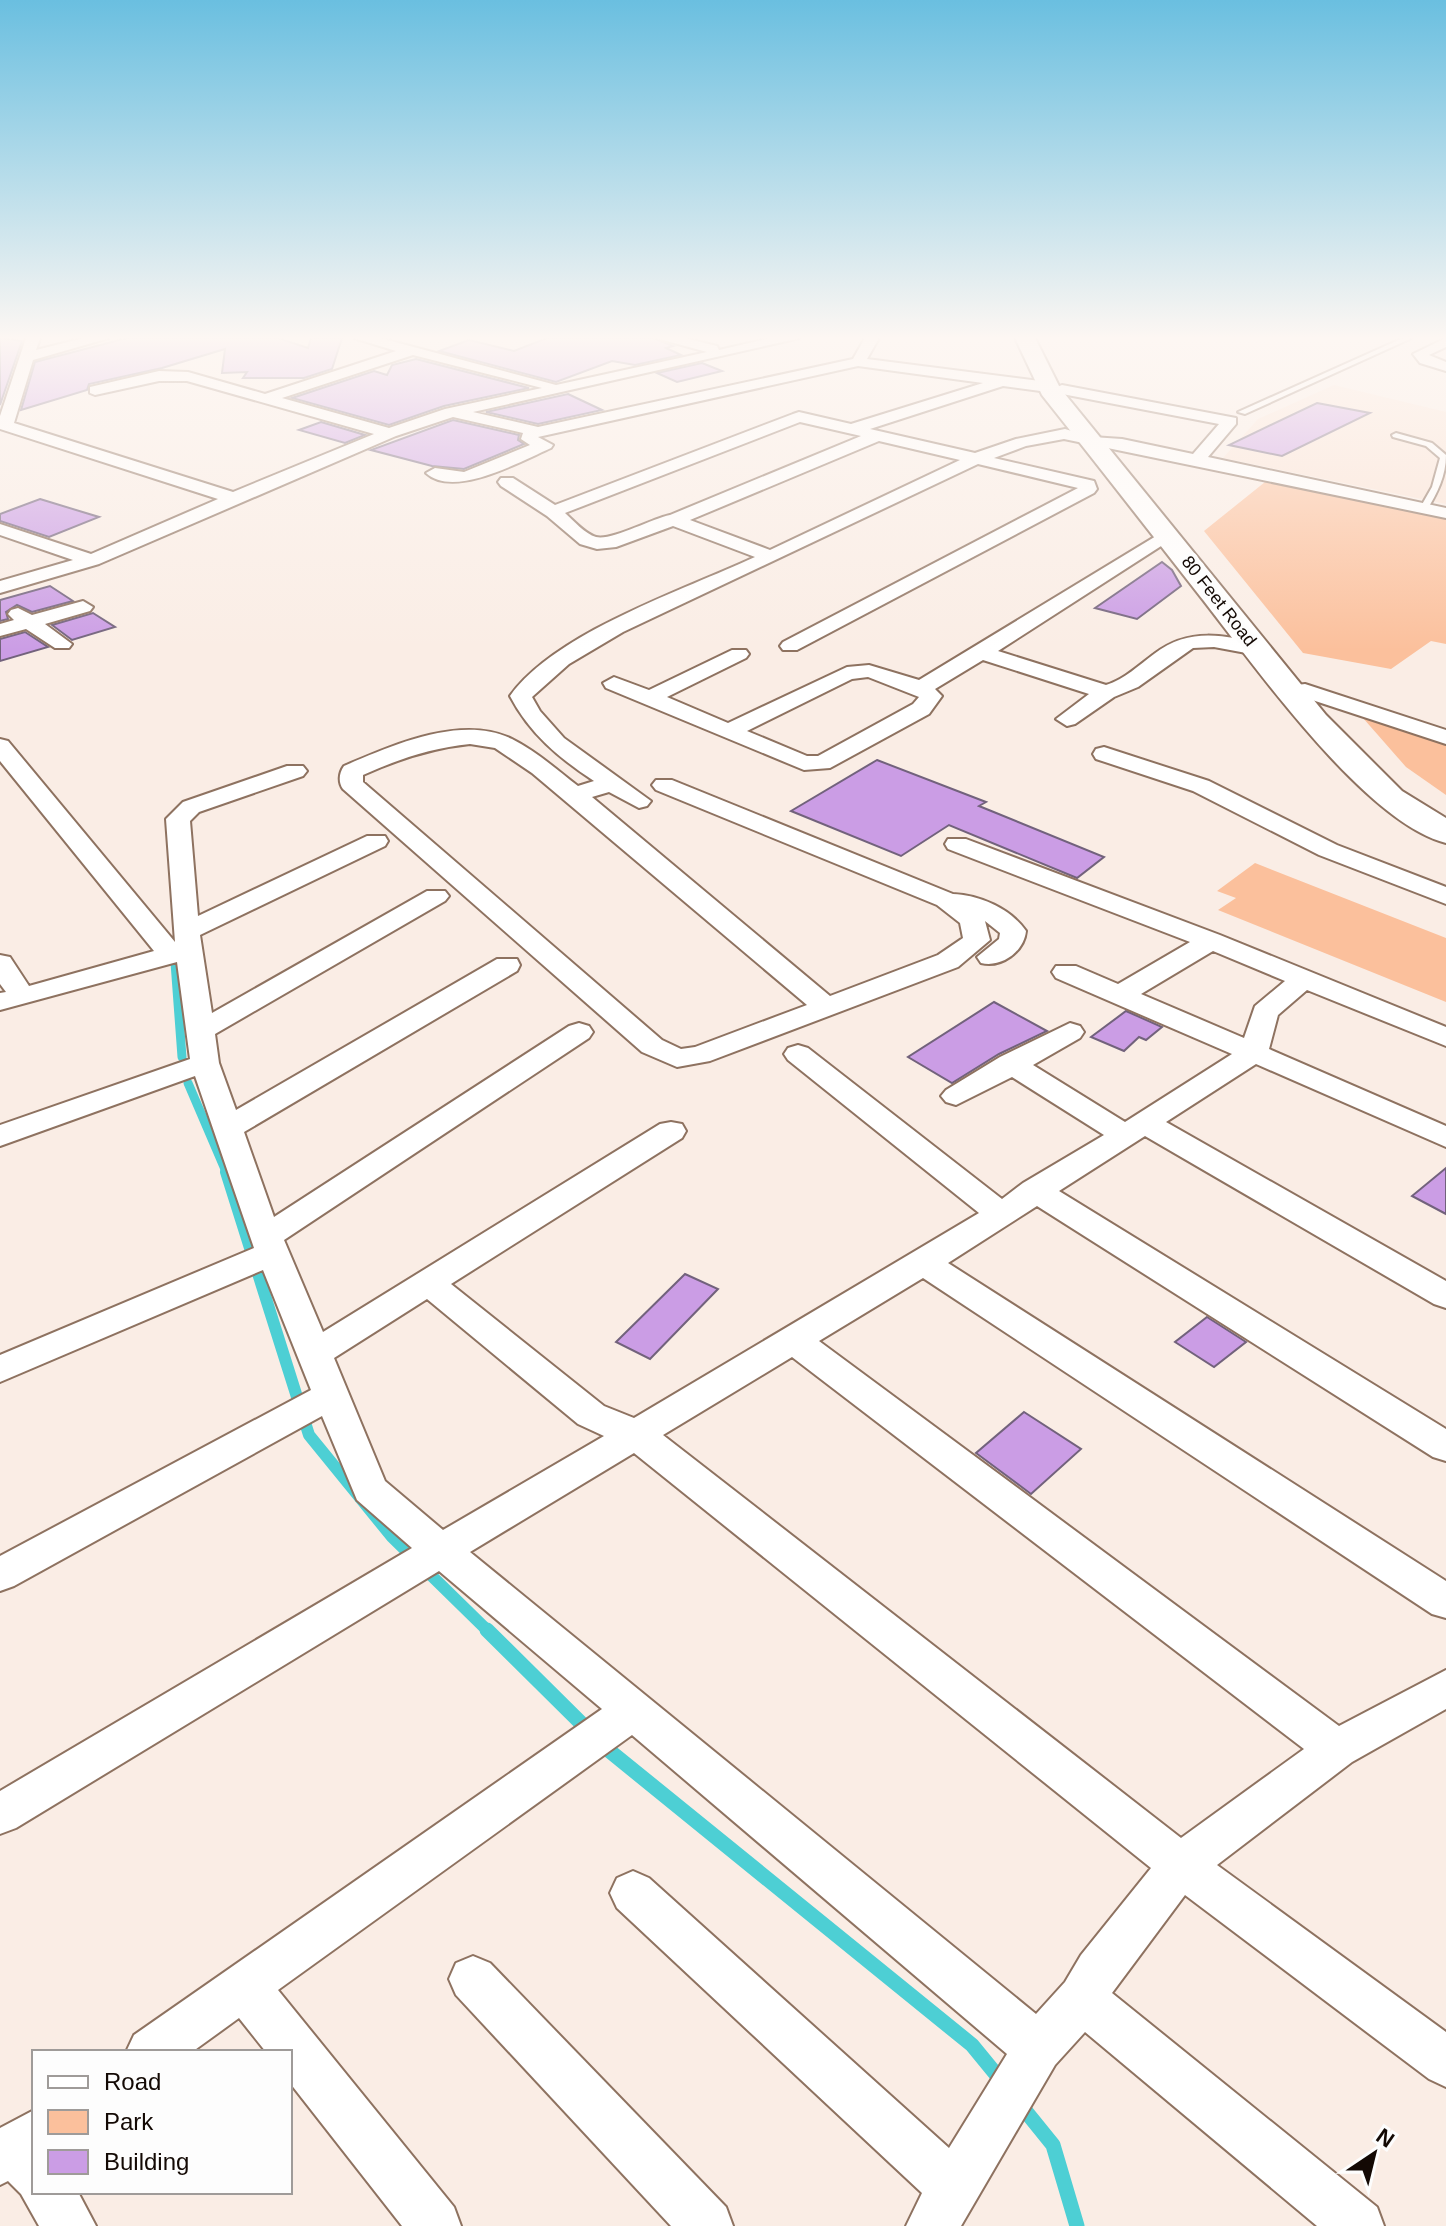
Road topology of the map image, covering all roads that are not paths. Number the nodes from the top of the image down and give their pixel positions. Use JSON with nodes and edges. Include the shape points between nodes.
{"nodes":[{"id":1,"x":58,"y":442,"type":"edge"},
{"id":2,"x":369,"y":442,"type":"edge"},
{"id":3,"x":537,"y":442,"type":"edge"},
{"id":4,"x":735,"y":442,"type":"edge"},
{"id":5,"x":861,"y":442,"type":"edge"},
{"id":6,"x":908,"y":442,"type":"edge"},
{"id":7,"x":1024,"y":442,"type":"edge"},
{"id":8,"x":1099,"y":442,"type":"junction"},
{"id":9,"x":1212,"y":442,"type":"edge"},
{"id":10,"x":1422,"y":442,"type":"edge"},
{"id":11,"x":978,"y":458,"type":"junction"},
{"id":12,"x":1196,"y":461,"type":"junction"},
{"id":13,"x":435,"y":473,"type":"dead end"},
{"id":14,"x":507,"y":482,"type":"dead end"},
{"id":15,"x":234,"y":498,"type":"junction"},
{"id":16,"x":1424,"y":508,"type":"junction"},
{"id":17,"x":553,"y":512,"type":"junction"},
{"id":18,"x":1446,"y":513,"type":"edge"},
{"id":19,"x":674,"y":520,"type":"junction"},
{"id":20,"x":0,"y":529,"type":"edge"},
{"id":21,"x":1166,"y":535,"type":"junction"},
{"id":22,"x":770,"y":556,"type":"junction"},
{"id":23,"x":92,"y":560,"type":"junction"},
{"id":24,"x":0,"y":587,"type":"edge"},
{"id":25,"x":0,"y":602,"type":"edge"},
{"id":26,"x":83,"y":607,"type":"dead end"},
{"id":27,"x":29,"y":622,"type":"junction"},
{"id":28,"x":0,"y":630,"type":"edge"},
{"id":29,"x":62,"y":644,"type":"dead end"},
{"id":30,"x":790,"y":646,"type":"dead end"},
{"id":31,"x":1257,"y":649,"type":"junction"},
{"id":32,"x":981,"y":653,"type":"junction"},
{"id":33,"x":739,"y":654,"type":"dead end"},
{"id":34,"x":614,"y":683,"type":"dead end"},
{"id":35,"x":921,"y":688,"type":"junction"},
{"id":36,"x":1305,"y":690,"type":"junction"},
{"id":37,"x":1106,"y":692,"type":"junction"},
{"id":38,"x":651,"y":697,"type":"junction"},
{"id":39,"x":1067,"y":719,"type":"dead end"},
{"id":40,"x":730,"y":731,"type":"junction"},
{"id":41,"x":1446,"y":737,"type":"edge"},
{"id":42,"x":0,"y":746,"type":"edge"},
{"id":43,"x":1104,"y":754,"type":"dead end"},
{"id":44,"x":295,"y":771,"type":"dead end"},
{"id":45,"x":613,"y":783,"type":"junction"},
{"id":46,"x":664,"y":785,"type":"dead end"},
{"id":47,"x":575,"y":795,"type":"junction"},
{"id":48,"x":639,"y":801,"type":"dead end"},
{"id":49,"x":1446,"y":823,"type":"edge"},
{"id":50,"x":1446,"y":833,"type":"edge"},
{"id":51,"x":376,"y":841,"type":"dead end"},
{"id":52,"x":957,"y":844,"type":"dead end"},
{"id":53,"x":436,"y":896,"type":"dead end"},
{"id":54,"x":1446,"y":896,"type":"edge"},
{"id":55,"x":946,"y":900,"type":"junction"},
{"id":56,"x":187,"y":931,"type":"junction"},
{"id":57,"x":1211,"y":941,"type":"junction"},
{"id":58,"x":990,"y":957,"type":"dead end"},
{"id":59,"x":0,"y":963,"type":"edge"},
{"id":60,"x":507,"y":965,"type":"dead end"},
{"id":61,"x":1066,"y":972,"type":"dead end"},
{"id":62,"x":1303,"y":980,"type":"junction"},
{"id":63,"x":1120,"y":995,"type":"junction"},
{"id":64,"x":11,"y":999,"type":"edge"},
{"id":65,"x":826,"y":1007,"type":"junction"},
{"id":66,"x":200,"y":1031,"type":"junction"},
{"id":67,"x":579,"y":1032,"type":"dead end"},
{"id":68,"x":1070,"y":1032,"type":"dead end"},
{"id":69,"x":1446,"y":1037,"type":"edge"},
{"id":70,"x":1254,"y":1053,"type":"junction"},
{"id":71,"x":798,"y":1054,"type":"dead end"},
{"id":72,"x":205,"y":1063,"type":"junction"},
{"id":73,"x":1010,"y":1063,"type":"junction"},
{"id":74,"x":956,"y":1096,"type":"dead end"},
{"id":75,"x":228,"y":1128,"type":"junction"},
{"id":76,"x":1135,"y":1129,"type":"junction"},
{"id":77,"x":671,"y":1131,"type":"dead end"},
{"id":78,"x":0,"y":1136,"type":"edge"},
{"id":79,"x":1446,"y":1137,"type":"edge"},
{"id":80,"x":1034,"y":1190,"type":"junction"},
{"id":81,"x":1000,"y":1213,"type":"junction"},
{"id":82,"x":262,"y":1253,"type":"junction"},
{"id":83,"x":924,"y":1263,"type":"junction"},
{"id":84,"x":430,"y":1284,"type":"junction"},
{"id":85,"x":1446,"y":1296,"type":"edge"},
{"id":86,"x":793,"y":1340,"type":"junction"},
{"id":87,"x":314,"y":1354,"type":"junction"},
{"id":88,"x":0,"y":1369,"type":"edge"},
{"id":89,"x":331,"y":1395,"type":"junction"},
{"id":90,"x":636,"y":1434,"type":"junction"},
{"id":91,"x":1446,"y":1447,"type":"edge"},
{"id":92,"x":441,"y":1550,"type":"junction"},
{"id":93,"x":0,"y":1575,"type":"edge"},
{"id":94,"x":1446,"y":1602,"type":"edge"},
{"id":95,"x":1439,"y":1700,"type":"edge"},
{"id":96,"x":634,"y":1710,"type":"junction"},
{"id":97,"x":1337,"y":1749,"type":"junction"},
{"id":98,"x":0,"y":1814,"type":"edge"},
{"id":99,"x":1181,"y":1865,"type":"junction"},
{"id":100,"x":633,"y":1893,"type":"dead end"},
{"id":101,"x":473,"y":1979,"type":"dead end"},
{"id":102,"x":244,"y":1986,"type":"junction"},
{"id":103,"x":1082,"y":1999,"type":"junction"},
{"id":104,"x":1038,"y":2048,"type":"junction"},
{"id":105,"x":154,"y":2050,"type":"edge"},
{"id":106,"x":1446,"y":2062,"type":"edge"},
{"id":107,"x":47,"y":2194,"type":"edge"},
{"id":108,"x":943,"y":2207,"type":"edge"},
{"id":109,"x":70,"y":2226,"type":"edge"},
{"id":110,"x":435,"y":2226,"type":"edge"},
{"id":111,"x":707,"y":2226,"type":"edge"},
{"id":112,"x":1358,"y":2226,"type":"edge"}],
"edges":[{"from":1,"to":15,"type":"street"},
{"from":2,"to":15,"type":"street"},
{"from":3,"to":13,"type":"street","via":[[545,445],[466,477]]},
{"from":4,"to":17,"type":"street"},
{"from":5,"to":19,"type":"street"},
{"from":6,"to":11,"type":"street"},
{"from":7,"to":11,"type":"street"},
{"from":8,"to":12,"type":"street"},
{"from":8,"to":21,"type":"main road","name":"80 Feet Road"},
{"from":8,"to":36,"type":"main road","name":"80 Feet Road"},
{"from":9,"to":12,"type":"street"},
{"from":10,"to":16,"type":"lane","via":[[1438,448],[1444,458]]},
{"from":11,"to":22,"type":"street"},
{"from":11,"to":30,"type":"street","via":[[1082,481],[1088,489]]},
{"from":12,"to":16,"type":"street"},
{"from":14,"to":17,"type":"street"},
{"from":15,"to":23,"type":"street"},
{"from":16,"to":18,"type":"street"},
{"from":17,"to":19,"type":"street","via":[[597,543]]},
{"from":19,"to":22,"type":"street"},
{"from":20,"to":23,"type":"street"},
{"from":21,"to":31,"type":"main road","name":"80 Feet Road"},
{"from":21,"to":32,"type":"street"},
{"from":22,"to":45,"type":"street","via":[[588,645],[534,680],[521,696],[528,713],[570,753]]},
{"from":23,"to":24,"type":"street"},
{"from":25,"to":27,"type":"street"},
{"from":26,"to":27,"type":"street"},
{"from":27,"to":28,"type":"street"},
{"from":27,"to":29,"type":"street"},
{"from":31,"to":37,"type":"street","via":[[1201,640],[1183,645],[1124,687]]},
{"from":31,"to":50,"type":"main road","name":"80 Feet Road","via":[[1315,722],[1379,787]]},
{"from":32,"to":35,"type":"street"},
{"from":32,"to":37,"type":"street"},
{"from":33,"to":38,"type":"street"},
{"from":34,"to":38,"type":"street"},
{"from":35,"to":40,"type":"street","via":[[869,671],[847,673]]},
{"from":35,"to":40,"type":"street","via":[[931,696],[921,709],[815,765]]},
{"from":36,"to":41,"type":"street"},
{"from":36,"to":49,"type":"main road","name":"80 Feet Road","via":[[1405,795]]},
{"from":37,"to":39,"type":"street"},
{"from":38,"to":40,"type":"street"},
{"from":42,"to":64,"type":"street","via":[[171,955]]},
{"from":43,"to":54,"type":"street","via":[[1201,786],[1328,850]]},
{"from":44,"to":56,"type":"street","via":[[191,807],[178,819]]},
{"from":45,"to":47,"type":"street"},
{"from":45,"to":48,"type":"street"},
{"from":46,"to":55,"type":"street"},
{"from":47,"to":65,"type":"street"},
{"from":47,"to":65,"type":"street","via":[[503,743],[483,736],[452,739],[352,771],[351,784],[652,1046],[677,1058],[700,1055]]},
{"from":51,"to":56,"type":"street"},
{"from":52,"to":57,"type":"street"},
{"from":53,"to":66,"type":"street"},
{"from":55,"to":58,"type":"street","via":[[1002,919],[1013,931],[1012,942]]},
{"from":55,"to":65,"type":"street","via":[[972,920],[977,940],[948,961]]},
{"from":56,"to":66,"type":"street"},
{"from":57,"to":62,"type":"street"},
{"from":57,"to":63,"type":"street"},
{"from":59,"to":64,"type":"street"},
{"from":60,"to":75,"type":"street"},
{"from":61,"to":63,"type":"street"},
{"from":62,"to":69,"type":"street"},
{"from":62,"to":70,"type":"street","via":[[1265,1012]]},
{"from":63,"to":70,"type":"street"},
{"from":66,"to":72,"type":"street"},
{"from":67,"to":82,"type":"street"},
{"from":68,"to":73,"type":"street"},
{"from":70,"to":76,"type":"street"},
{"from":70,"to":79,"type":"street"},
{"from":71,"to":81,"type":"street"},
{"from":72,"to":75,"type":"street"},
{"from":72,"to":78,"type":"street"},
{"from":73,"to":74,"type":"street"},
{"from":73,"to":76,"type":"street"},
{"from":75,"to":82,"type":"street"},
{"from":76,"to":80,"type":"street"},
{"from":76,"to":85,"type":"street"},
{"from":77,"to":84,"type":"street"},
{"from":80,"to":81,"type":"street"},
{"from":80,"to":91,"type":"street"},
{"from":81,"to":83,"type":"street"},
{"from":82,"to":87,"type":"street"},
{"from":82,"to":88,"type":"street"},
{"from":83,"to":86,"type":"street"},
{"from":83,"to":94,"type":"street"},
{"from":84,"to":87,"type":"street"},
{"from":84,"to":90,"type":"street","via":[[591,1415]]},
{"from":86,"to":90,"type":"street"},
{"from":86,"to":97,"type":"street"},
{"from":87,"to":89,"type":"street"},
{"from":89,"to":92,"type":"street","via":[[370,1490]]},
{"from":89,"to":93,"type":"street"},
{"from":90,"to":92,"type":"street"},
{"from":90,"to":99,"type":"street"},
{"from":92,"to":96,"type":"street"},
{"from":92,"to":98,"type":"street"},
{"from":95,"to":97,"type":"street"},
{"from":96,"to":102,"type":"street"},
{"from":96,"to":104,"type":"street"},
{"from":97,"to":99,"type":"street"},
{"from":99,"to":103,"type":"street"},
{"from":99,"to":106,"type":"street"},
{"from":100,"to":108,"type":"street"},
{"from":101,"to":111,"type":"street"},
{"from":102,"to":105,"type":"street"},
{"from":102,"to":110,"type":"street"},
{"from":103,"to":104,"type":"street"},
{"from":103,"to":112,"type":"street"},
{"from":104,"to":108,"type":"street"},
{"from":107,"to":109,"type":"street"}]}
